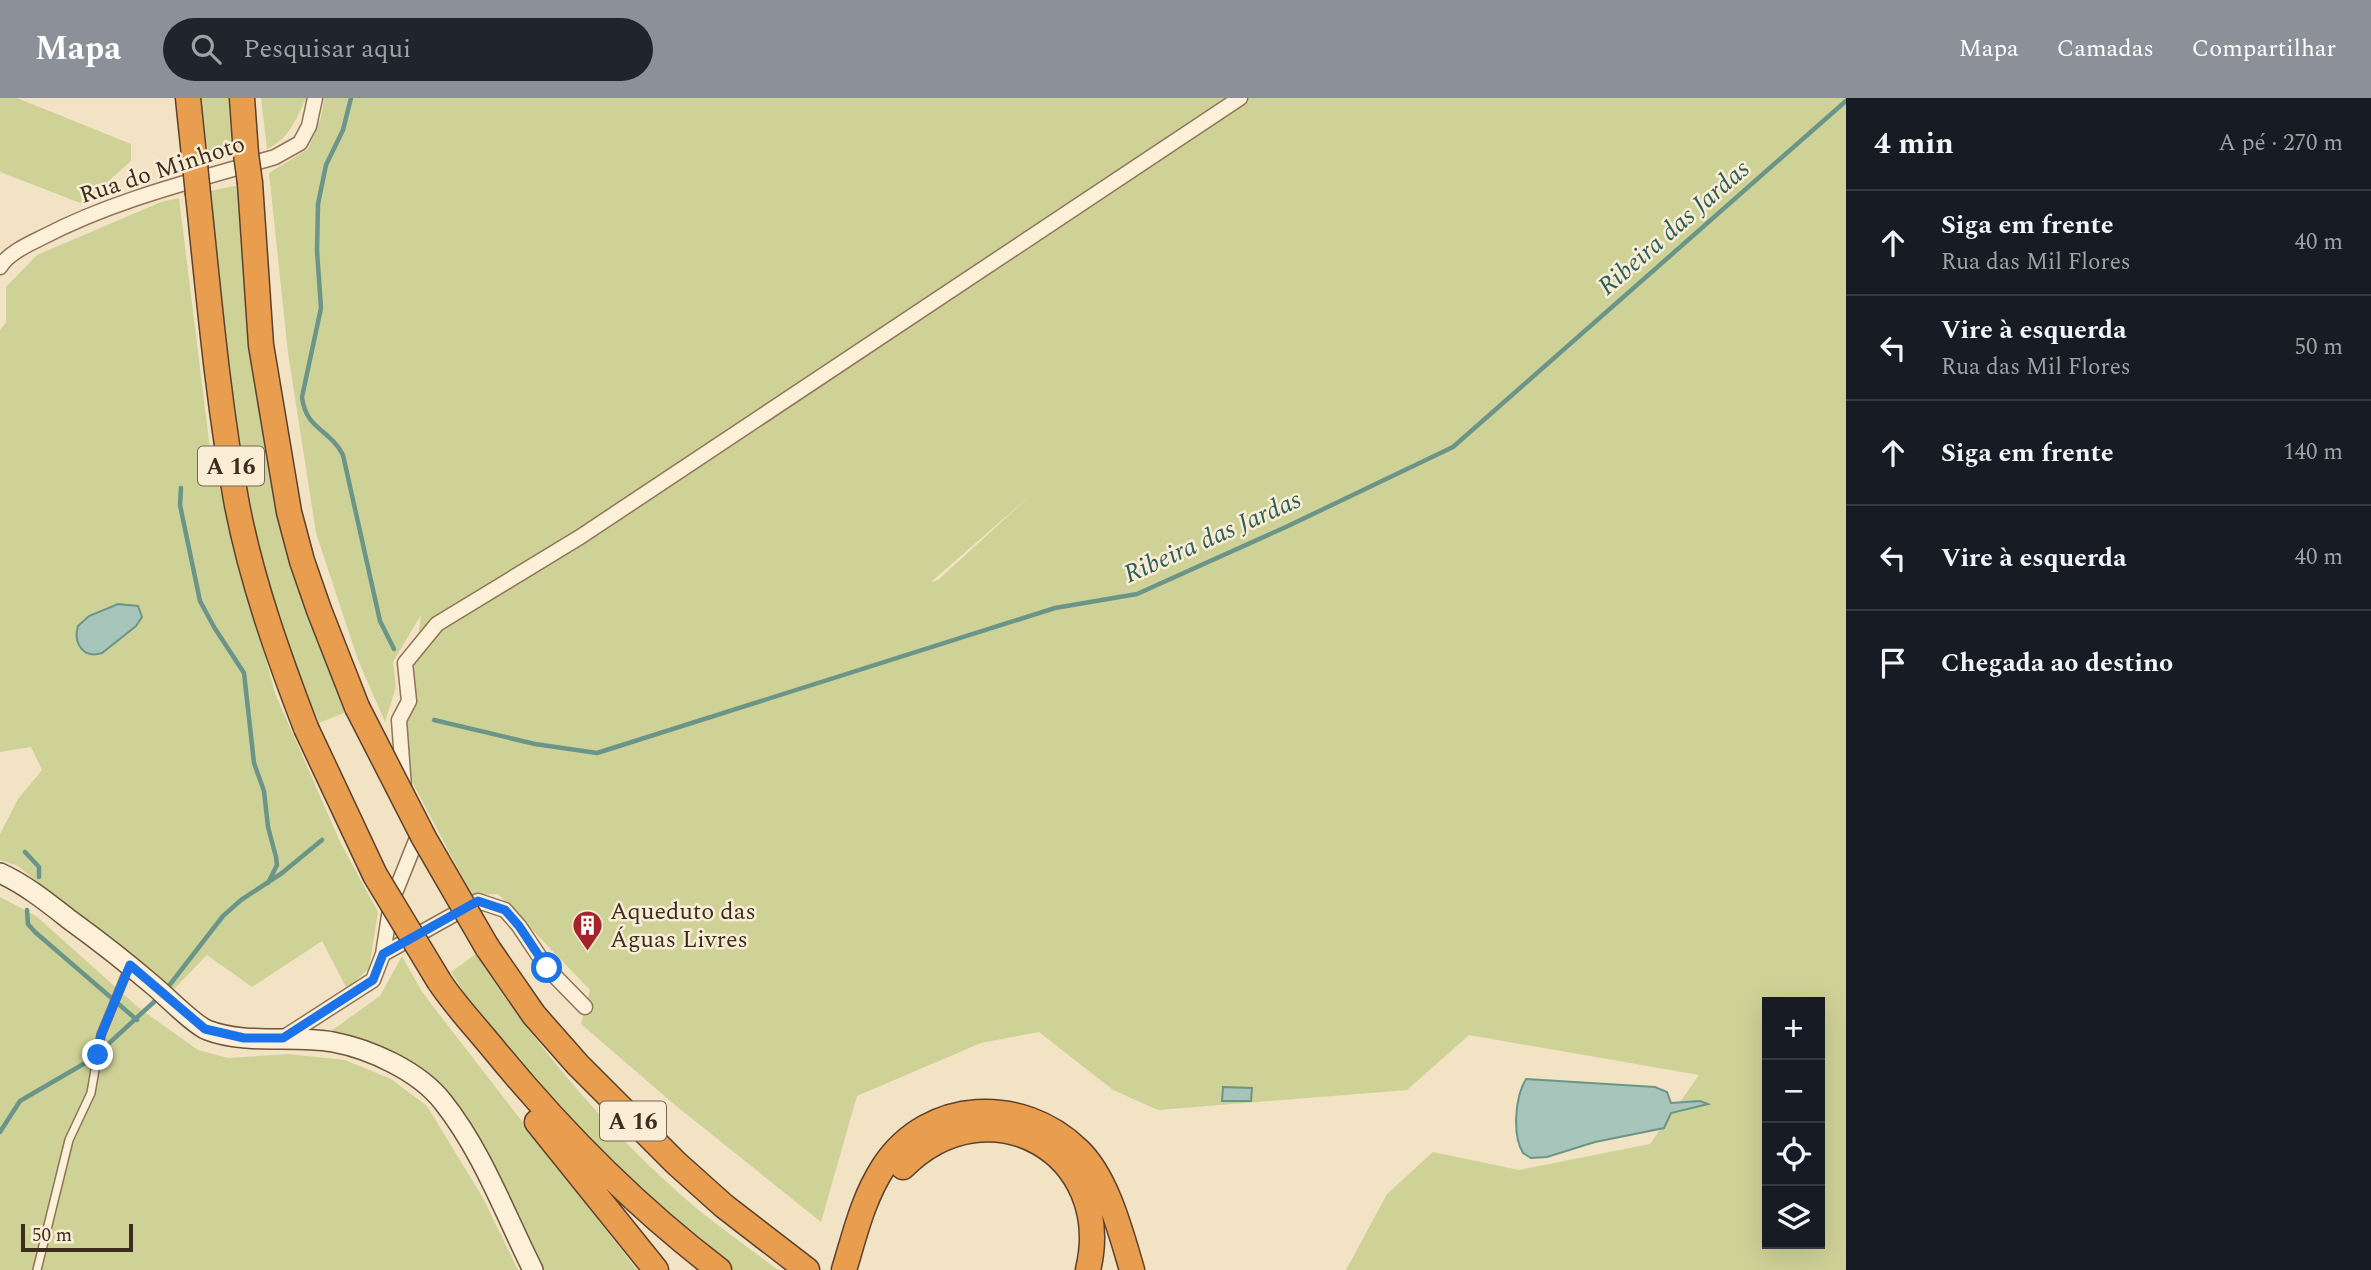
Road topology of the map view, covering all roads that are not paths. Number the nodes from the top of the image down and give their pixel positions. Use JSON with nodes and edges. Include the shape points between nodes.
{"nodes":[{"id":1,"x":188,"y":98,"type":"edge"},
{"id":2,"x":242,"y":98,"type":"edge"},
{"id":3,"x":315,"y":98,"type":"edge"},
{"id":4,"x":1240,"y":98,"type":"edge"},
{"id":5,"x":0,"y":267,"type":"edge"},
{"id":6,"x":0,"y":873,"type":"edge"},
{"id":7,"x":383,"y":954,"type":"junction"},
{"id":8,"x":130,"y":965,"type":"junction"},
{"id":9,"x":442,"y":985,"type":"junction"},
{"id":10,"x":585,"y":1007,"type":"dead end"},
{"id":11,"x":283,"y":1038,"type":"junction"},
{"id":12,"x":798,"y":1263,"type":"edge"},
{"id":13,"x":852,"y":1265,"type":"edge"},
{"id":14,"x":37,"y":1270,"type":"edge"},
{"id":15,"x":533,"y":1270,"type":"edge"},
{"id":16,"x":656,"y":1270,"type":"edge"},
{"id":17,"x":719,"y":1270,"type":"edge"},
{"id":18,"x":816,"y":1270,"type":"edge"},
{"id":19,"x":1088,"y":1270,"type":"edge"},
{"id":20,"x":1132,"y":1270,"type":"edge"}],
"edges":[{"from":1,"to":9,"type":"highway","number":"A 16","bridge":true,"via":[[224,426],[258,593],[306,728],[375,875]]},
{"from":2,"to":12,"type":"highway","number":"A 16","bridge":true,"via":[[261,345],[289,512],[318,610],[357,707],[424,838],[487,947],[534,1015],[686,1171]]},
{"from":3,"to":5,"type":"street","name":"Rua do Minhoto","via":[[300,143],[275,157],[93,212],[24,246]]},
{"from":4,"to":7,"type":"street","via":[[580,537],[437,624],[405,663],[409,701],[399,720],[403,785],[419,833],[391,903]]},
{"from":6,"to":8,"type":"main road","via":[[22,883]]},
{"from":7,"to":10,"type":"street","via":[[478,901],[505,910],[547,968]]},
{"from":7,"to":11,"type":"street","via":[[373,980]]},
{"from":8,"to":11,"type":"main road","via":[[205,1029],[244,1038]]},
{"from":8,"to":14,"type":"lane","via":[[101,1035],[91,1093],[69,1140]]},
{"from":9,"to":16,"type":"highway","number":"A 16","via":[[458,1020]]},
{"from":9,"to":17,"type":"highway","number":"A 16","via":[[575,1142],[681,1242]]},
{"from":11,"to":15,"type":"main road","via":[[334,1043],[372,1053],[442,1100],[470,1141]]},
{"from":12,"to":18,"type":"highway","number":"A 16"},
{"from":13,"to":19,"type":"highway","via":[[882,1203],[919,1151],[969,1130],[995,1129],[1022,1134],[1049,1148],[1068,1167],[1083,1190],[1091,1216],[1093,1246]]},
{"from":13,"to":20,"type":"highway","via":[[866,1198],[885,1164],[910,1138],[938,1121],[998,1111],[1029,1118],[1080,1151],[1117,1222]]}]}
